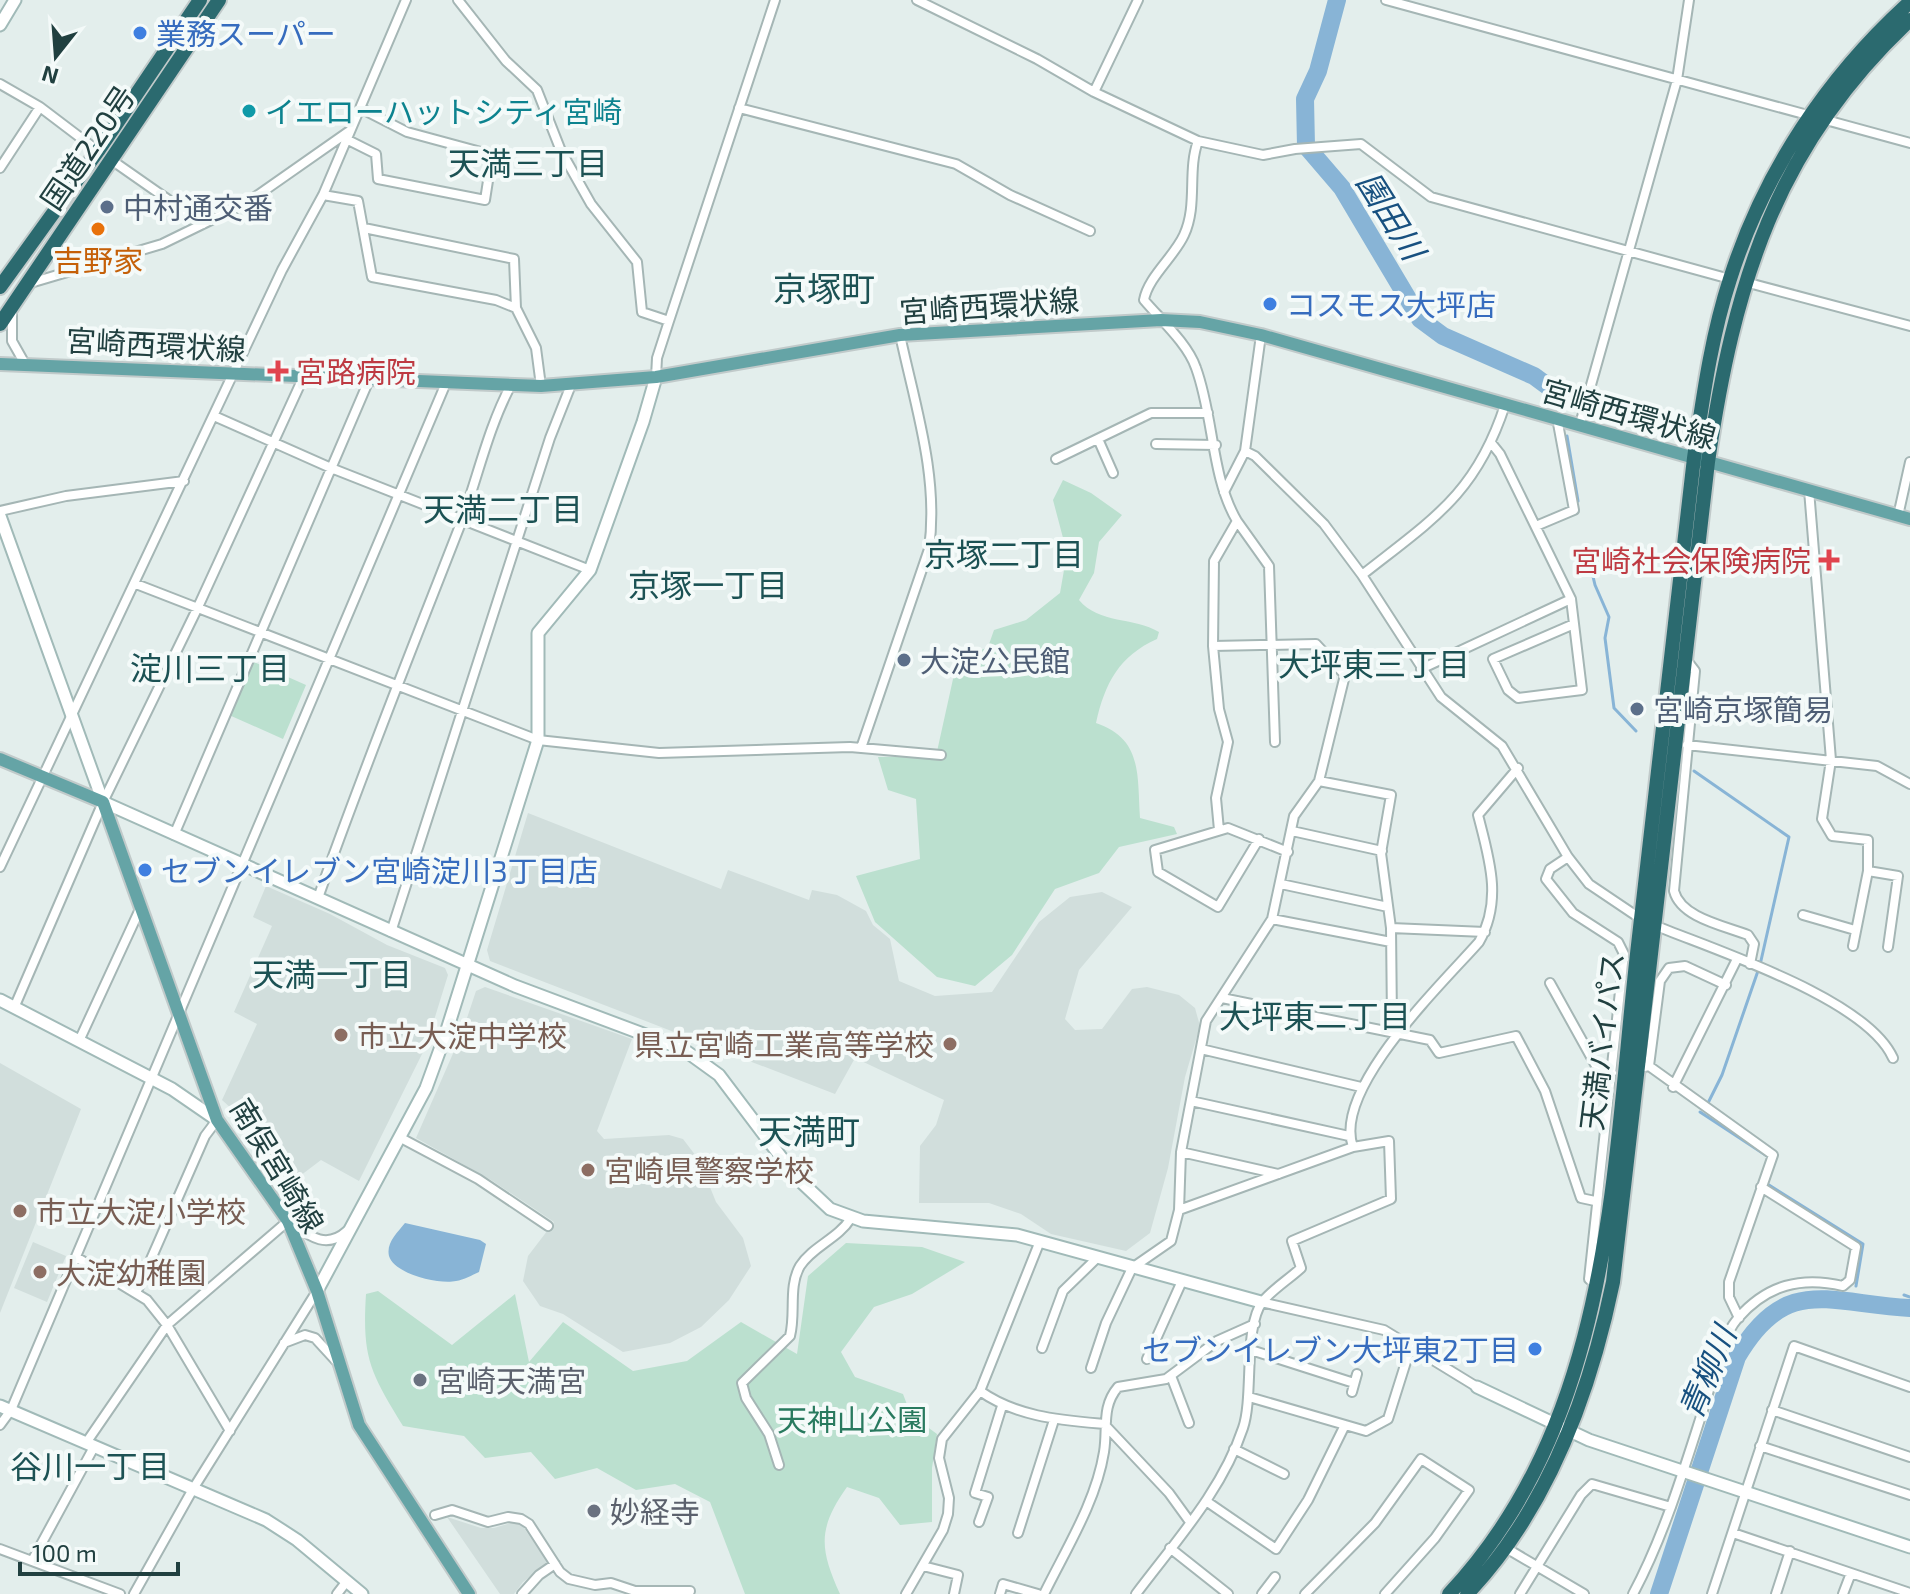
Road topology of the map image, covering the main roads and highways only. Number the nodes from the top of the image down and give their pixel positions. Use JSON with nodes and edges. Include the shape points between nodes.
{"nodes":[{"id":1,"x":200,"y":0,"type":"edge"},
{"id":2,"x":219,"y":0,"type":"edge"},
{"id":3,"x":1910,"y":2,"type":"edge"},
{"id":4,"x":1910,"y":20,"type":"edge"},
{"id":5,"x":104,"y":155,"type":"junction"},
{"id":6,"x":1737,"y":280,"type":"junction"},
{"id":7,"x":0,"y":287,"type":"edge"},
{"id":8,"x":0,"y":324,"type":"edge"},
{"id":9,"x":0,"y":364,"type":"edge"},
{"id":10,"x":1701,"y":460,"type":"junction"},
{"id":11,"x":1904,"y":518,"type":"edge"},
{"id":12,"x":0,"y":759,"type":"edge"},
{"id":13,"x":1648,"y":922,"type":"junction"},
{"id":14,"x":1563,"y":1430,"type":"junction"},
{"id":15,"x":469,"y":1594,"type":"edge"},
{"id":16,"x":1449,"y":1594,"type":"edge"},
{"id":17,"x":1467,"y":1594,"type":"edge"}],
"edges":[{"from":1,"to":5,"type":"highway","name":"国道220号"},
{"from":2,"to":5,"type":"highway","name":"国道220号"},
{"from":3,"to":6,"type":"highway","via":[[1870,38],[1808,115],[1758,208]]},
{"from":4,"to":6,"type":"highway","via":[[1881,47],[1824,119],[1768,214]]},
{"from":5,"to":7,"type":"highway","name":"国道220号"},
{"from":5,"to":8,"type":"highway","name":"国道220号"},
{"from":6,"to":10,"type":"highway","via":[[1709,362]]},
{"from":9,"to":10,"type":"main road","name":"宮崎西環状線","via":[[571,385],[656,377],[900,335],[1200,322]]},
{"from":10,"to":11,"type":"main road","name":"宮崎西環状線"},
{"from":10,"to":13,"type":"highway","name":"天満バイパス"},
{"from":10,"to":13,"type":"highway","name":"天満バイパス","via":[[1685,657]]},
{"from":12,"to":15,"type":"main road","name":"南俣宮崎線","via":[[103,802],[217,1120],[288,1221],[317,1291],[359,1425]]},
{"from":13,"to":14,"type":"highway","name":"天満バイパス","via":[[1599,1287]]},
{"from":13,"to":14,"type":"highway","name":"天満バイパス","via":[[1644,1067],[1613,1282],[1602,1335]]},
{"from":14,"to":16,"type":"highway","name":"天満バイパス","via":[[1493,1543]]},
{"from":14,"to":17,"type":"highway","name":"天満バイパス","via":[[1506,1548]]}]}
